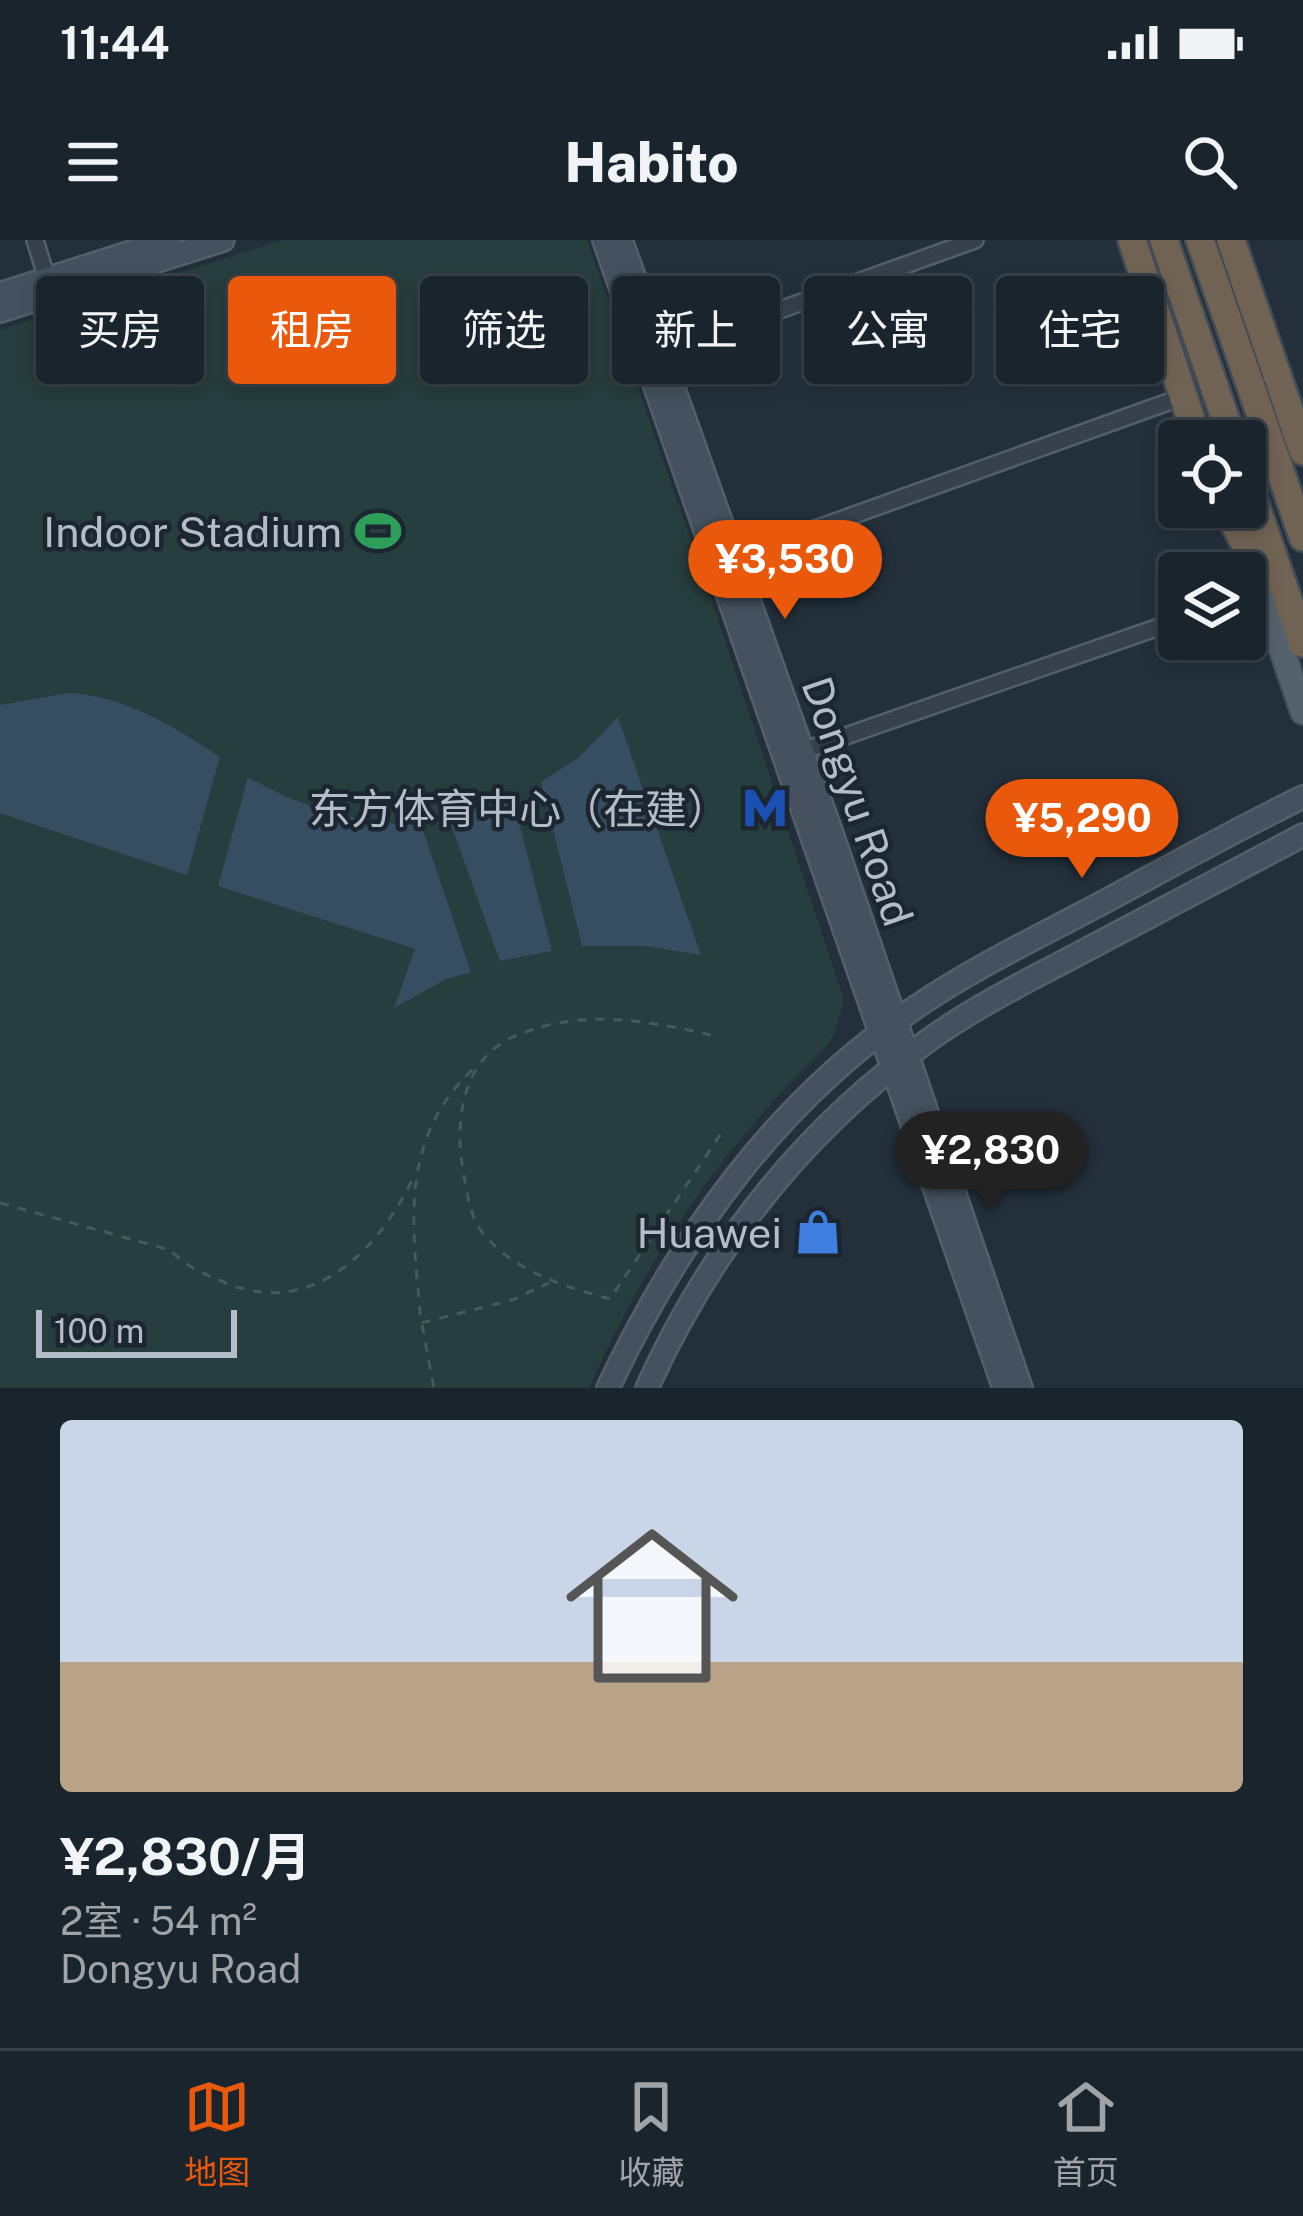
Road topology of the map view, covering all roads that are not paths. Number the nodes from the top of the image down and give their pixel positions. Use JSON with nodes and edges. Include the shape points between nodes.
{"nodes":[{"id":1,"x":35,"y":240,"type":"edge"},
{"id":2,"x":169,"y":240,"type":"edge"},
{"id":3,"x":223,"y":240,"type":"edge"},
{"id":4,"x":604,"y":240,"type":"edge"},
{"id":5,"x":621,"y":240,"type":"edge"},
{"id":6,"x":975,"y":240,"type":"edge"},
{"id":7,"x":1118,"y":240,"type":"edge"},
{"id":8,"x":1136,"y":240,"type":"edge"},
{"id":9,"x":1164,"y":240,"type":"edge"},
{"id":10,"x":1200,"y":240,"type":"edge"},
{"id":11,"x":1221,"y":240,"type":"edge"},
{"id":12,"x":1231,"y":240,"type":"edge"},
{"id":13,"x":1244,"y":240,"type":"edge"},
{"id":14,"x":46,"y":276,"type":"edge"},
{"id":15,"x":78,"y":276,"type":"edge"},
{"id":16,"x":90,"y":276,"type":"edge"},
{"id":17,"x":619,"y":276,"type":"edge"},
{"id":18,"x":631,"y":276,"type":"edge"},
{"id":19,"x":36,"y":289,"type":"edge"},
{"id":20,"x":0,"y":294,"type":"edge"},
{"id":21,"x":36,"y":294,"type":"edge"},
{"id":22,"x":780,"y":310,"type":"edge"},
{"id":23,"x":0,"y":311,"type":"edge"},
{"id":24,"x":663,"y":384,"type":"edge"},
{"id":25,"x":1172,"y":400,"type":"junction"},
{"id":26,"x":1178,"y":420,"type":"edge"},
{"id":27,"x":1192,"y":420,"type":"edge"},
{"id":28,"x":1201,"y":420,"type":"edge"},
{"id":29,"x":1227,"y":420,"type":"edge"},
{"id":30,"x":1301,"y":428,"type":"edge"},
{"id":31,"x":1303,"y":475,"type":"edge"},
{"id":32,"x":1236,"y":528,"type":"edge"},
{"id":33,"x":1263,"y":528,"type":"edge"},
{"id":34,"x":1303,"y":537,"type":"edge"},
{"id":35,"x":1245,"y":544,"type":"joint"},
{"id":36,"x":1246,"y":552,"type":"edge"},
{"id":37,"x":725,"y":561,"type":"junction"},
{"id":38,"x":1266,"y":623,"type":"edge"},
{"id":39,"x":1158,"y":627,"type":"edge"},
{"id":40,"x":1303,"y":644,"type":"edge"},
{"id":41,"x":1303,"y":712,"type":"edge"},
{"id":42,"x":793,"y":755,"type":"junction"},
{"id":43,"x":1303,"y":797,"type":"edge"},
{"id":44,"x":1303,"y":835,"type":"edge"},
{"id":45,"x":888,"y":1028,"type":"junction"},
{"id":46,"x":900,"y":1062,"type":"junction"},
{"id":47,"x":608,"y":1388,"type":"edge"},
{"id":48,"x":646,"y":1388,"type":"edge"},
{"id":49,"x":1004,"y":1388,"type":"edge"},
{"id":50,"x":1022,"y":1388,"type":"edge"}],
"edges":[{"from":1,"to":14,"type":"street"},
{"from":2,"to":15,"type":"street"},
{"from":3,"to":16,"type":"street"},
{"from":4,"to":17,"type":"street","name":"Dongyu Road"},
{"from":5,"to":18,"type":"street","name":"Dongyu Road"},
{"from":6,"to":22,"type":"street"},
{"from":7,"to":25,"type":"street"},
{"from":8,"to":27,"type":"highway"},
{"from":8,"to":28,"type":"main road"},
{"from":9,"to":29,"type":"highway"},
{"from":10,"to":34,"type":"highway"},
{"from":11,"to":31,"type":"main road"},
{"from":12,"to":30,"type":"highway"},
{"from":13,"to":30,"type":"street"},
{"from":19,"to":20,"type":"street"},
{"from":21,"to":23,"type":"street"},
{"from":24,"to":37,"type":"street","name":"Dongyu Road"},
{"from":25,"to":26,"type":"street"},
{"from":25,"to":37,"type":"street"},
{"from":32,"to":35,"type":"highway"},
{"from":33,"to":40,"type":"highway"},
{"from":35,"to":36,"type":"main road"},
{"from":37,"to":42,"type":"street","name":"Dongyu Road"},
{"from":38,"to":41,"type":"main road"},
{"from":39,"to":42,"type":"street"},
{"from":42,"to":45,"type":"street","name":"Dongyu Road","via":[[831,831]]},
{"from":43,"to":45,"type":"street","via":[[979,968]]},
{"from":44,"to":46,"type":"street","via":[[996,998]]},
{"from":45,"to":46,"type":"street","name":"Dongyu Road"},
{"from":45,"to":47,"type":"street","via":[[798,1106],[725,1188],[676,1258]]},
{"from":46,"to":48,"type":"street","via":[[762,1196],[705,1276]]},
{"from":46,"to":49,"type":"street","name":"Dongyu Road"},
{"from":46,"to":50,"type":"street","name":"Dongyu Road"}]}
